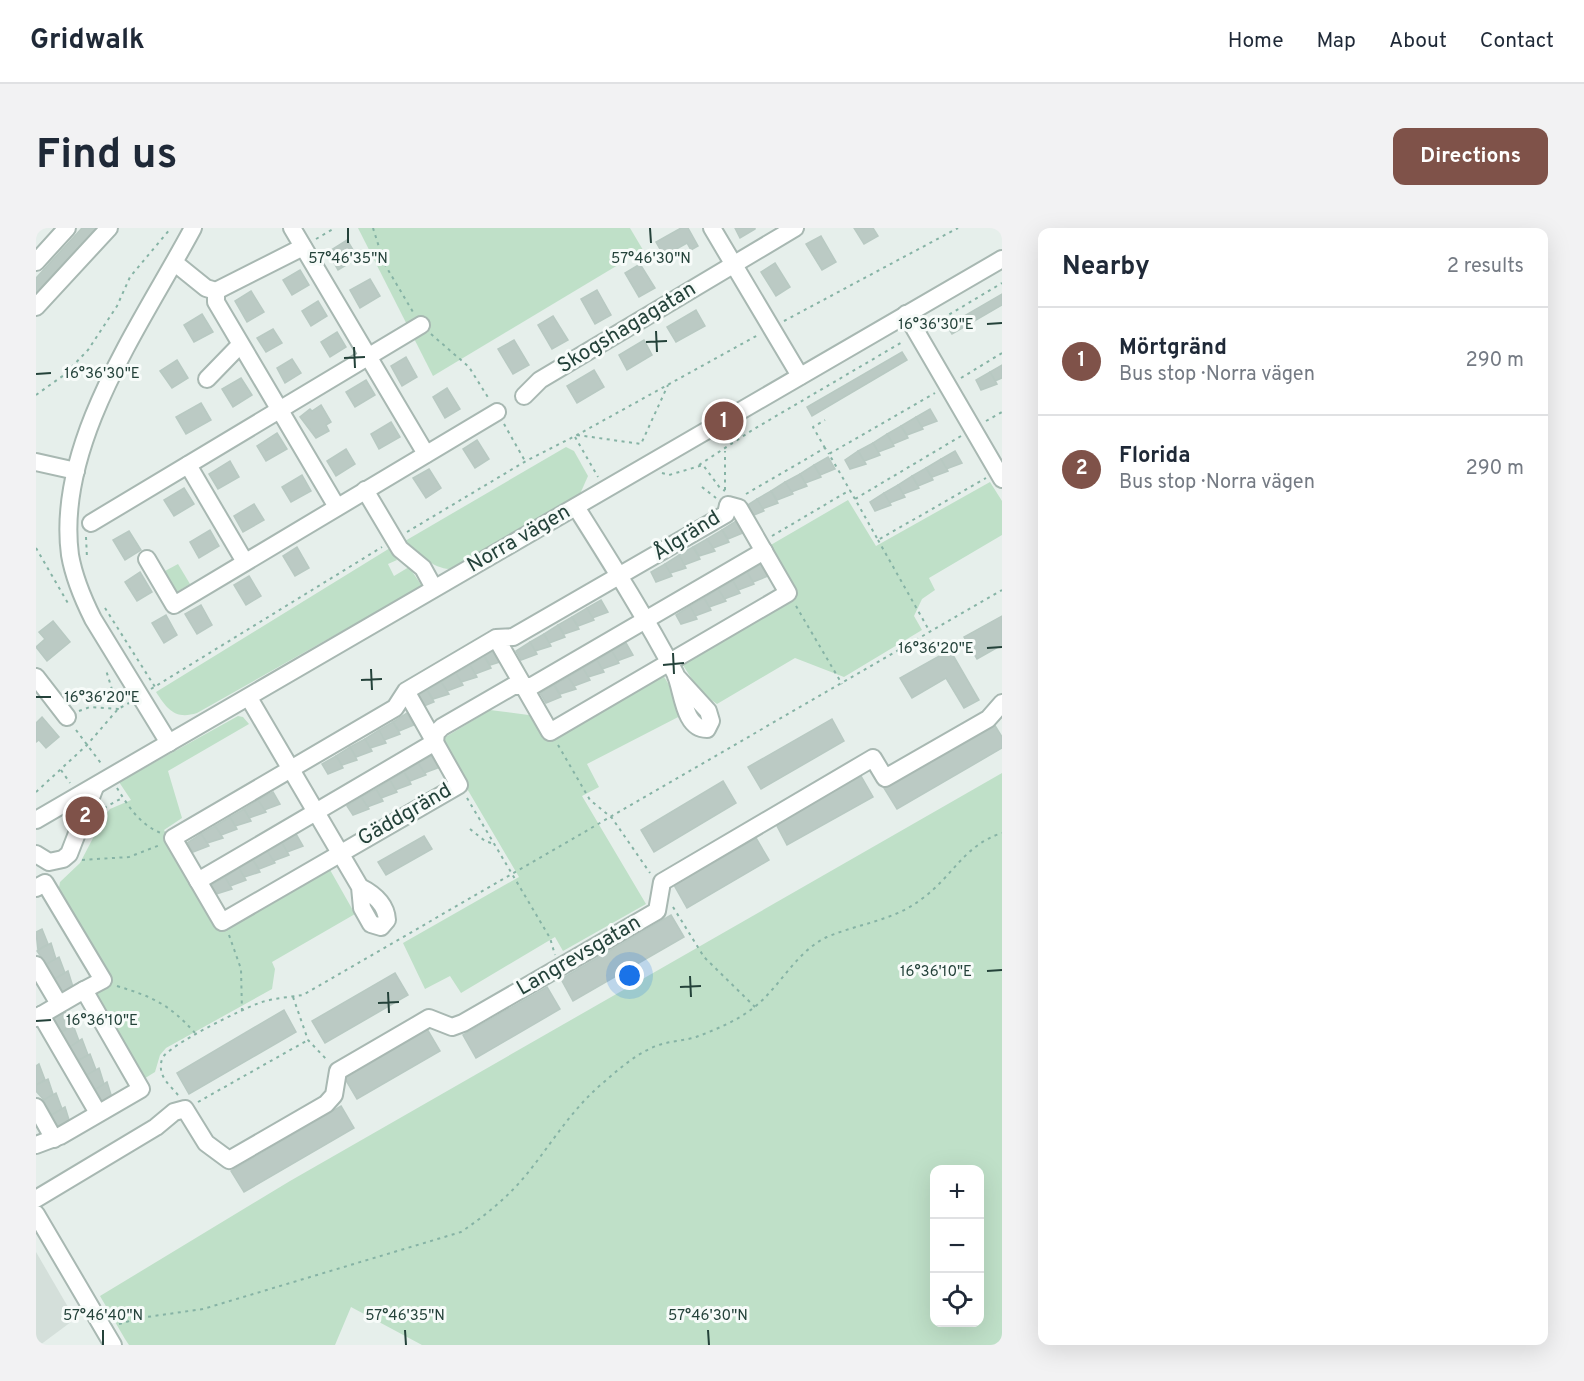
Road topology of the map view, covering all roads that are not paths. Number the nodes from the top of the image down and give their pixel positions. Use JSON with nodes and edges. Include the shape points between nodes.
{"nodes":[{"id":1,"x":67,"y":228,"type":"edge"},
{"id":2,"x":109,"y":228,"type":"edge"},
{"id":3,"x":193,"y":228,"type":"edge"},
{"id":4,"x":292,"y":228,"type":"edge"},
{"id":5,"x":712,"y":228,"type":"edge"},
{"id":6,"x":795,"y":228,"type":"edge"},
{"id":7,"x":303,"y":247,"type":"junction"},
{"id":8,"x":1002,"y":259,"type":"edge"},
{"id":9,"x":36,"y":262,"type":"edge"},
{"id":10,"x":175,"y":263,"type":"junction"},
{"id":11,"x":734,"y":264,"type":"junction"},
{"id":12,"x":216,"y":291,"type":"junction"},
{"id":13,"x":36,"y":307,"type":"edge"},
{"id":14,"x":906,"y":314,"type":"junction"},
{"id":15,"x":421,"y":325,"type":"road end"},
{"id":16,"x":240,"y":345,"type":"junction"},
{"id":17,"x":369,"y":356,"type":"junction"},
{"id":18,"x":800,"y":376,"type":"junction"},
{"id":19,"x":207,"y":379,"type":"dead end"},
{"id":20,"x":524,"y":396,"type":"dead end"},
{"id":21,"x":279,"y":411,"type":"junction"},
{"id":22,"x":497,"y":412,"type":"road end"},
{"id":23,"x":426,"y":454,"type":"junction"},
{"id":24,"x":36,"y":462,"type":"edge"},
{"id":25,"x":188,"y":465,"type":"junction"},
{"id":26,"x":76,"y":471,"type":"junction"},
{"id":27,"x":1000,"y":475,"type":"edge"},
{"id":28,"x":365,"y":490,"type":"junction"},
{"id":29,"x":337,"y":507,"type":"junction"},
{"id":30,"x":576,"y":507,"type":"junction"},
{"id":31,"x":91,"y":524,"type":"road end"},
{"id":32,"x":762,"y":547,"type":"junction"},
{"id":33,"x":147,"y":559,"type":"dead end"},
{"id":34,"x":245,"y":562,"type":"junction"},
{"id":35,"x":620,"y":578,"type":"junction"},
{"id":36,"x":434,"y":588,"type":"junction"},
{"id":37,"x":644,"y":620,"type":"junction"},
{"id":38,"x":496,"y":638,"type":"junction"},
{"id":39,"x":672,"y":669,"type":"junction"},
{"id":40,"x":36,"y":677,"type":"edge"},
{"id":41,"x":524,"y":685,"type":"junction"},
{"id":42,"x":406,"y":691,"type":"junction"},
{"id":43,"x":249,"y":698,"type":"junction"},
{"id":44,"x":1002,"y":703,"type":"edge"},
{"id":45,"x":67,"y":717,"type":"road end"},
{"id":46,"x":435,"y":742,"type":"junction"},
{"id":47,"x":169,"y":743,"type":"junction"},
{"id":48,"x":291,"y":769,"type":"junction"},
{"id":49,"x":95,"y":787,"type":"junction"},
{"id":50,"x":316,"y":812,"type":"junction"},
{"id":51,"x":36,"y":820,"type":"edge"},
{"id":52,"x":340,"y":853,"type":"junction"},
{"id":53,"x":36,"y":854,"type":"edge"},
{"id":54,"x":198,"y":880,"type":"junction"},
{"id":55,"x":360,"y":887,"type":"dead end"},
{"id":56,"x":36,"y":888,"type":"edge"},
{"id":57,"x":36,"y":965,"type":"edge"},
{"id":58,"x":84,"y":990,"type":"junction"},
{"id":59,"x":59,"y":1004,"type":"junction"},
{"id":60,"x":39,"y":1017,"type":"edge"},
{"id":61,"x":36,"y":1107,"type":"edge"},
{"id":62,"x":99,"y":1113,"type":"junction"},
{"id":63,"x":54,"y":1138,"type":"junction"},
{"id":64,"x":36,"y":1145,"type":"edge"},
{"id":65,"x":36,"y":1199,"type":"edge"},
{"id":66,"x":36,"y":1214,"type":"edge"},
{"id":67,"x":109,"y":1338,"type":"edge"}],
"edges":[{"from":1,"to":9,"type":"street"},
{"from":2,"to":13,"type":"street"},
{"from":3,"to":10,"type":"street"},
{"from":4,"to":7,"type":"street"},
{"from":5,"to":11,"type":"street"},
{"from":6,"to":11,"type":"street","name":"Skogshagagatan"},
{"from":7,"to":12,"type":"street"},
{"from":7,"to":17,"type":"street"},
{"from":8,"to":14,"type":"street","name":"Norra vägen"},
{"from":10,"to":12,"type":"street","via":[[206,288]]},
{"from":10,"to":26,"type":"street","via":[[107,388]]},
{"from":11,"to":18,"type":"street"},
{"from":11,"to":20,"type":"street","name":"Skogshagagatan","via":[[540,380]]},
{"from":12,"to":16,"type":"street","via":[[216,302]]},
{"from":14,"to":18,"type":"street","name":"Norra vägen"},
{"from":14,"to":27,"type":"street"},
{"from":15,"to":17,"type":"street"},
{"from":16,"to":19,"type":"street"},
{"from":16,"to":21,"type":"street"},
{"from":17,"to":21,"type":"street"},
{"from":17,"to":23,"type":"street"},
{"from":18,"to":30,"type":"street","name":"Norra vägen"},
{"from":21,"to":25,"type":"street"},
{"from":21,"to":29,"type":"street"},
{"from":22,"to":23,"type":"street"},
{"from":23,"to":28,"type":"street"},
{"from":24,"to":26,"type":"street"},
{"from":25,"to":31,"type":"street"},
{"from":25,"to":34,"type":"street"},
{"from":26,"to":47,"type":"street","via":[[69,509],[76,579],[93,620],[148,692]]},
{"from":28,"to":29,"type":"street"},
{"from":28,"to":36,"type":"street","via":[[394,540],[405,555],[423,568]]},
{"from":29,"to":34,"type":"street"},
{"from":30,"to":35,"type":"street"},
{"from":30,"to":36,"type":"street","name":"Norra vägen"},
{"from":32,"to":35,"type":"street","name":"Ålgränd","via":[[739,508],[727,498],[726,514]]},
{"from":32,"to":37,"type":"street"},
{"from":32,"to":39,"type":"street","name":"Ålgränd","via":[[788,593]]},
{"from":33,"to":34,"type":"street","via":[[174,605]]},
{"from":35,"to":37,"type":"street"},
{"from":35,"to":38,"type":"street","name":"Ålgränd","via":[[513,638]]},
{"from":36,"to":43,"type":"street","name":"Norra vägen"},
{"from":37,"to":39,"type":"street"},
{"from":37,"to":41,"type":"street","via":[[532,686]]},
{"from":38,"to":41,"type":"street"},
{"from":38,"to":42,"type":"street"},
{"from":39,"to":41,"type":"street","via":[[550,732]]},
{"from":40,"to":45,"type":"street"},
{"from":41,"to":46,"type":"street","via":[[513,686],[442,727]]},
{"from":42,"to":46,"type":"street","name":"Gäddgränd"},
{"from":42,"to":48,"type":"street","via":[[395,708]]},
{"from":43,"to":47,"type":"street","name":"Norra vägen"},
{"from":43,"to":48,"type":"street","name":"Gäddgränd"},
{"from":44,"to":65,"type":"street","name":"Langrevsgatan","via":[[988,719],[885,778],[873,758],[662,882],[657,911],[463,1023],[452,1026],[429,1018],[338,1071],[334,1095],[326,1104],[229,1160],[206,1143],[185,1109],[174,1112],[156,1127]]},
{"from":46,"to":50,"type":"street"},
{"from":46,"to":52,"type":"street","name":"Gäddgränd","via":[[459,785]]},
{"from":47,"to":49,"type":"street","name":"Norra vägen"},
{"from":48,"to":50,"type":"street","name":"Gäddgränd"},
{"from":48,"to":54,"type":"street","via":[[173,838]]},
{"from":49,"to":51,"type":"street","name":"Norra vägen"},
{"from":49,"to":53,"type":"street","via":[[69,854],[49,862]]},
{"from":50,"to":52,"type":"street","name":"Gäddgränd"},
{"from":50,"to":54,"type":"street"},
{"from":52,"to":54,"type":"street","name":"Gäddgränd","via":[[222,922]]},
{"from":52,"to":55,"type":"street","name":"Gäddgränd"},
{"from":56,"to":58,"type":"street","via":[[45,883],[104,980]]},
{"from":57,"to":59,"type":"street"},
{"from":58,"to":59,"type":"street"},
{"from":58,"to":62,"type":"street","via":[[141,1089]]},
{"from":59,"to":60,"type":"street"},
{"from":60,"to":62,"type":"street"},
{"from":61,"to":63,"type":"street"},
{"from":62,"to":63,"type":"street"},
{"from":63,"to":64,"type":"street"},
{"from":66,"to":67,"type":"street"}]}
